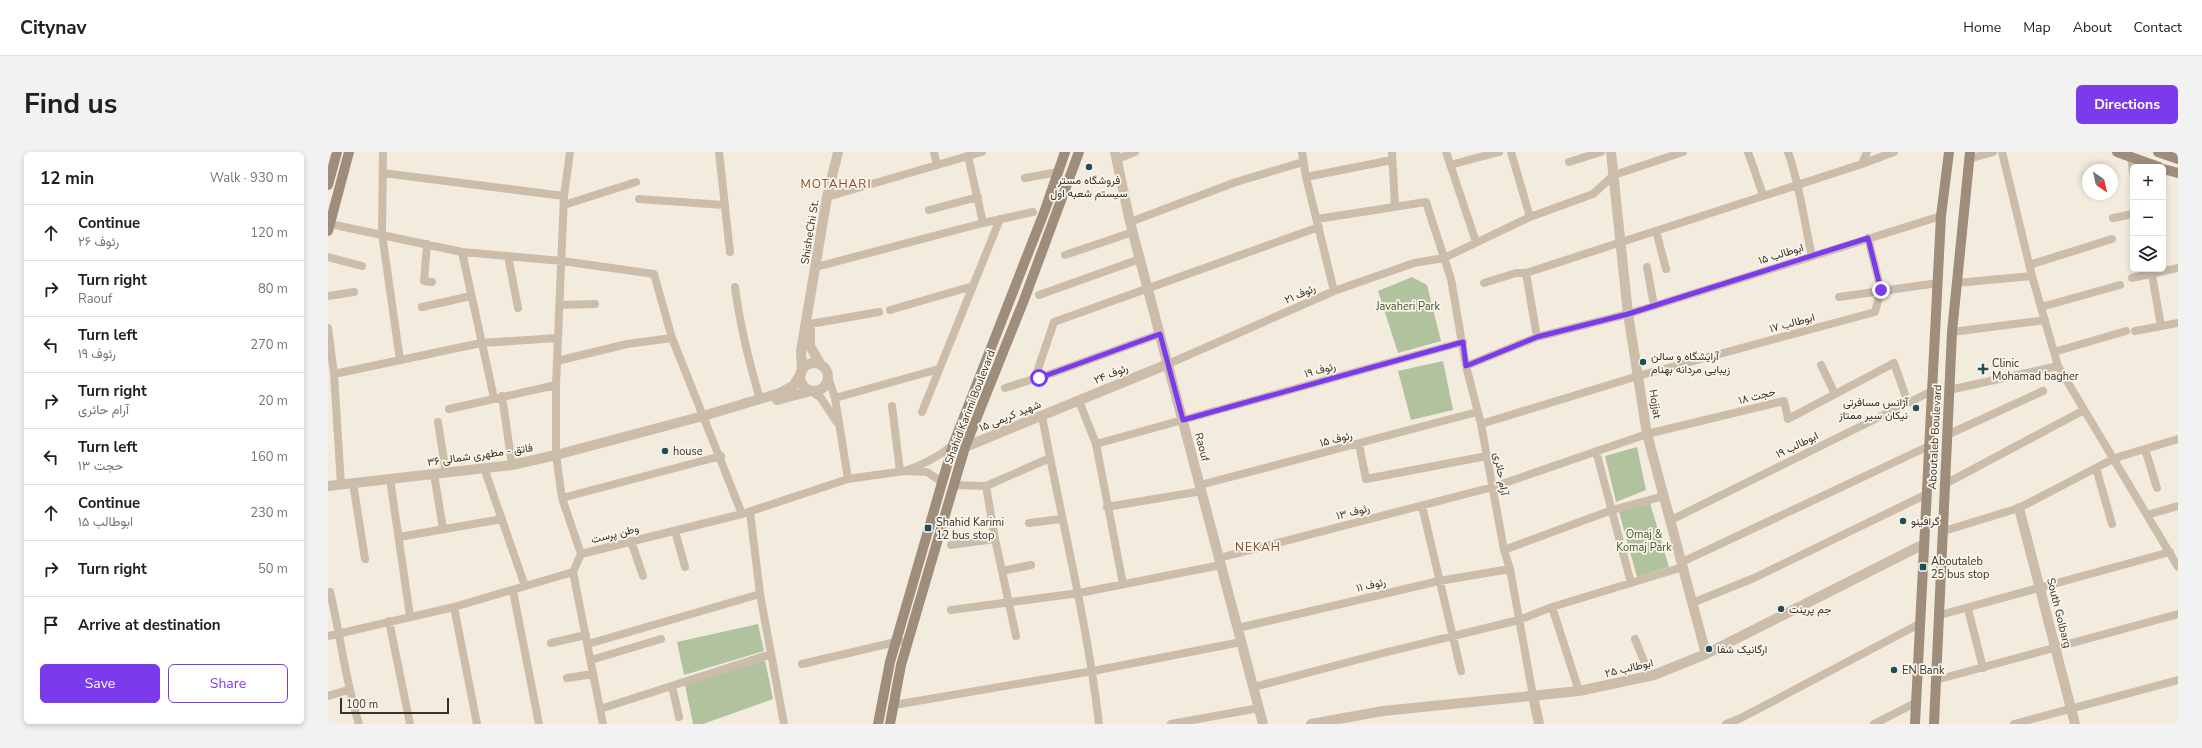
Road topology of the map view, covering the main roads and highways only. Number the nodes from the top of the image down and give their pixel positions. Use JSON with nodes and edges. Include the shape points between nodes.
{"nodes":[{"id":1,"x":337,"y":152,"type":"edge"},
{"id":2,"x":349,"y":152,"type":"edge"},
{"id":3,"x":1066,"y":152,"type":"edge"},
{"id":4,"x":1079,"y":152,"type":"edge"},
{"id":5,"x":1949,"y":152,"type":"edge"},
{"id":6,"x":1977,"y":152,"type":"edge"},
{"id":7,"x":2117,"y":152,"type":"edge"},
{"id":8,"x":2158,"y":152,"type":"edge"},
{"id":9,"x":1969,"y":155,"type":"edge"},
{"id":10,"x":2178,"y":159,"type":"edge"},
{"id":11,"x":2151,"y":164,"type":"edge"},
{"id":12,"x":2166,"y":169,"type":"edge"},
{"id":13,"x":2178,"y":173,"type":"edge"},
{"id":14,"x":328,"y":185,"type":"edge"},
{"id":15,"x":329,"y":228,"type":"edge"},
{"id":16,"x":1934,"y":346,"type":"junction"},
{"id":17,"x":1951,"y":347,"type":"junction"},
{"id":18,"x":876,"y":724,"type":"edge"},
{"id":19,"x":890,"y":724,"type":"edge"},
{"id":20,"x":1915,"y":724,"type":"edge"},
{"id":21,"x":1934,"y":724,"type":"edge"}],
"edges":[{"from":1,"to":14,"type":"main road"},
{"from":2,"to":15,"type":"main road"},
{"from":3,"to":18,"type":"main road","name":"Shahid Karimi Boulevard","via":[[952,445],[896,641]]},
{"from":4,"to":19,"type":"main road","name":"Shahid Karimi Boulevard","via":[[965,448],[901,665]]},
{"from":5,"to":16,"type":"main road","name":"Aboutaleb Boulevard","via":[[1941,216]]},
{"from":6,"to":9,"type":"main road"},
{"from":7,"to":11,"type":"main road"},
{"from":8,"to":10,"type":"main road"},
{"from":9,"to":17,"type":"main road","name":"Aboutaleb Boulevard"},
{"from":12,"to":13,"type":"main road"},
{"from":16,"to":17,"type":"main road"},
{"from":16,"to":20,"type":"main road","name":"Aboutaleb Boulevard"},
{"from":17,"to":21,"type":"main road","name":"Aboutaleb Boulevard"}]}
